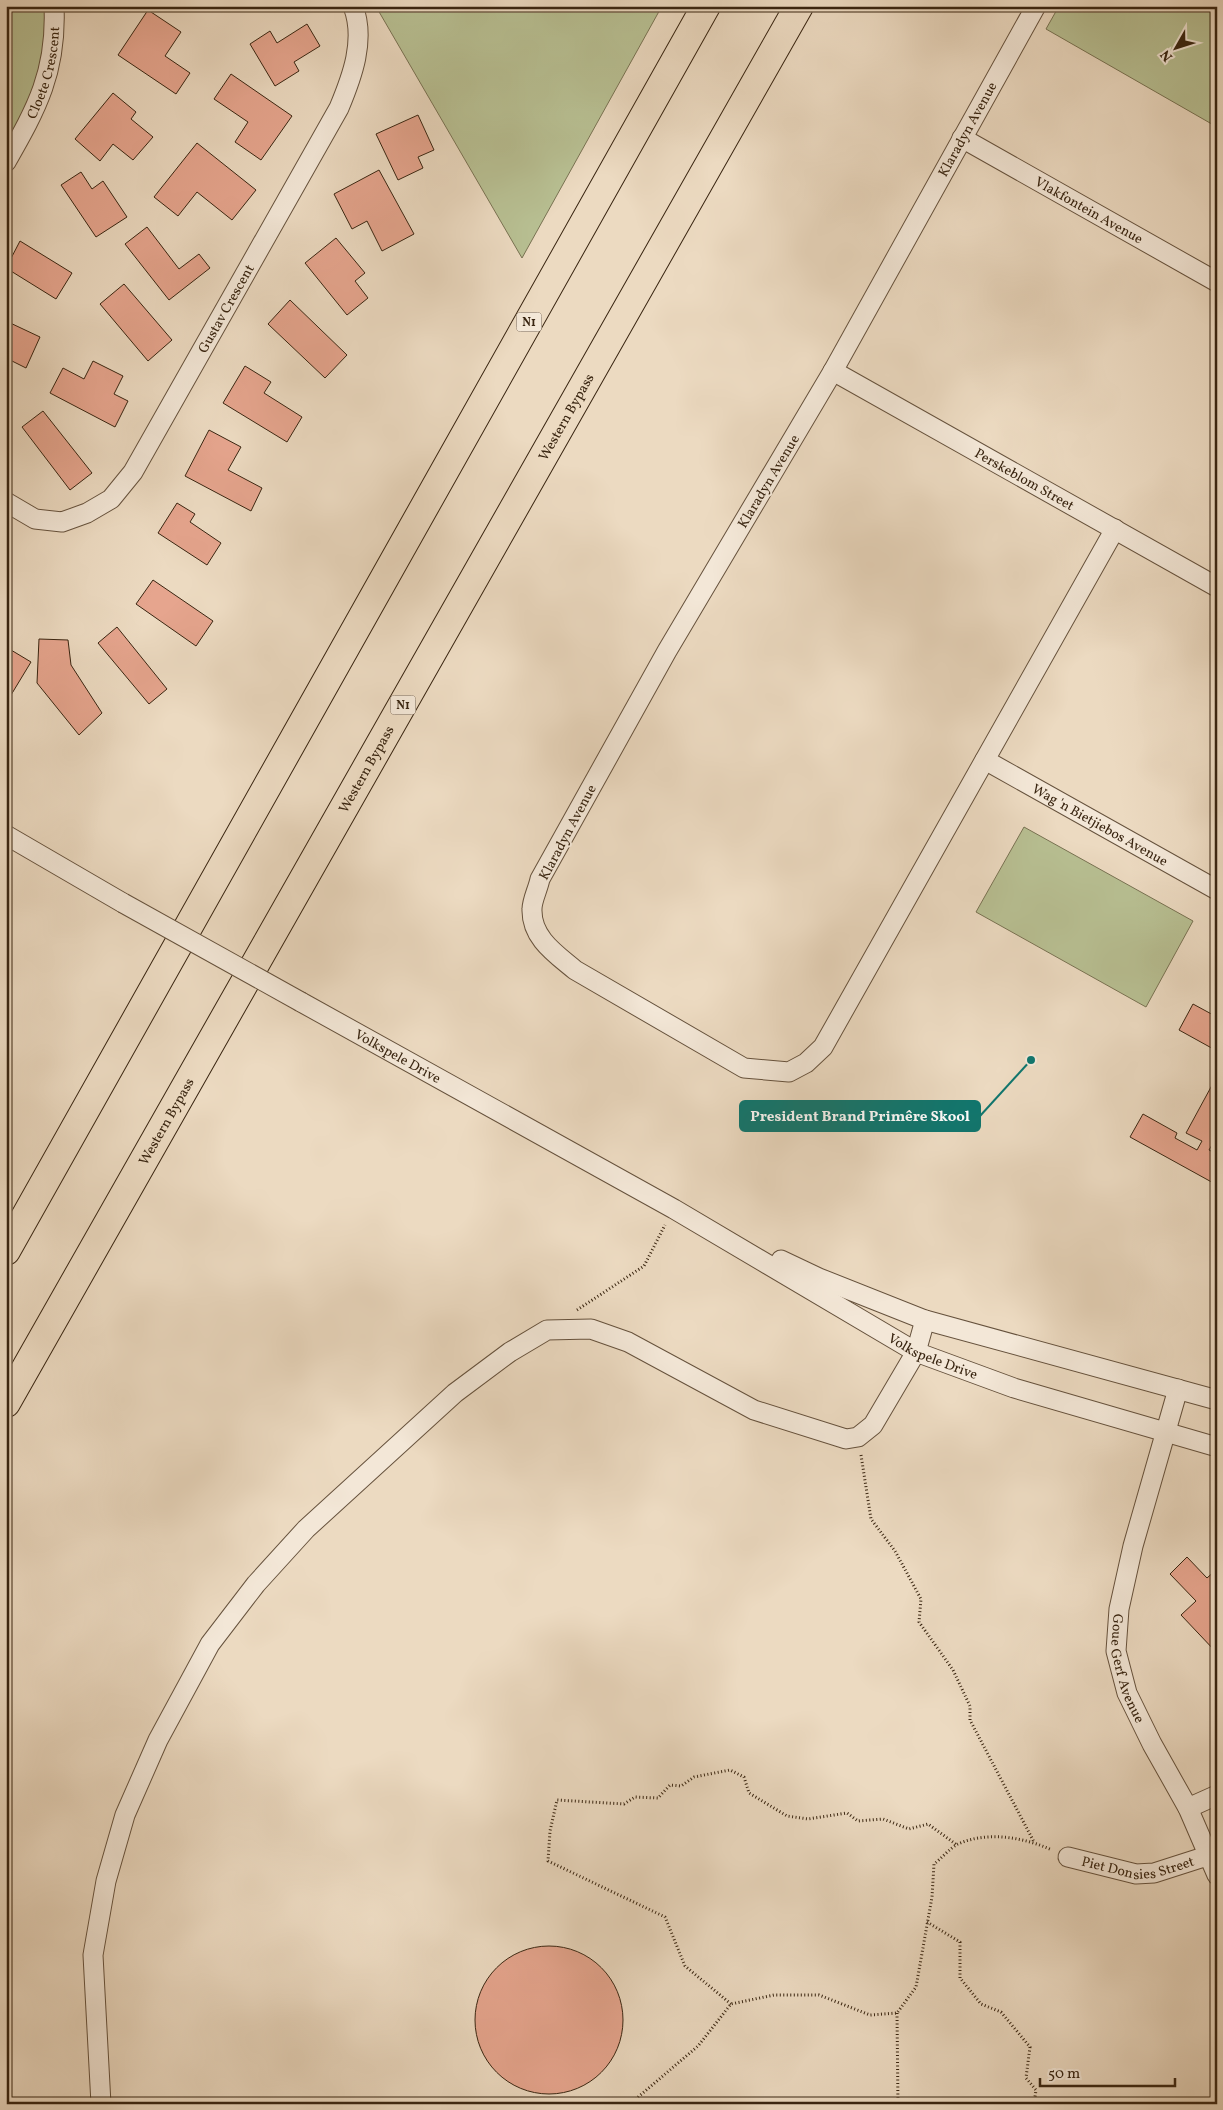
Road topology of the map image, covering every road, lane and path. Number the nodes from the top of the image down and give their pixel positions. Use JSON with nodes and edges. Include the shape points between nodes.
{"nodes":[{"id":1,"x":54,"y":6,"type":"edge"},
{"id":2,"x":353,"y":6,"type":"edge"},
{"id":3,"x":706,"y":6,"type":"edge"},
{"id":4,"x":799,"y":6,"type":"edge"},
{"id":5,"x":1036,"y":6,"type":"edge"},
{"id":6,"x":962,"y":138,"type":"junction"},
{"id":7,"x":6,"y":162,"type":"edge"},
{"id":8,"x":1217,"y":282,"type":"edge"},
{"id":9,"x":833,"y":371,"type":"junction"},
{"id":10,"x":6,"y":502,"type":"edge"},
{"id":11,"x":1115,"y":529,"type":"junction"},
{"id":12,"x":1217,"y":587,"type":"edge"},
{"id":13,"x":985,"y":760,"type":"junction"},
{"id":14,"x":6,"y":836,"type":"edge"},
{"id":15,"x":1217,"y":890,"type":"edge"},
{"id":16,"x":674,"y":1209,"type":"junction"},
{"id":17,"x":6,"y":1251,"type":"edge"},
{"id":18,"x":925,"y":1320,"type":"junction"},
{"id":19,"x":547,"y":1330,"type":"junction"},
{"id":20,"x":916,"y":1352,"type":"junction"},
{"id":21,"x":1178,"y":1389,"type":"junction"},
{"id":22,"x":1217,"y":1400,"type":"edge"},
{"id":23,"x":6,"y":1403,"type":"edge"},
{"id":24,"x":1164,"y":1432,"type":"junction"},
{"id":25,"x":858,"y":1437,"type":"junction"},
{"id":26,"x":1217,"y":1447,"type":"edge"},
{"id":27,"x":1217,"y":1795,"type":"edge"},
{"id":28,"x":1188,"y":1808,"type":"junction"},
{"id":29,"x":1034,"y":1842,"type":"junction"},
{"id":30,"x":957,"y":1845,"type":"junction"},
{"id":31,"x":1207,"y":1856,"type":"junction"},
{"id":32,"x":1068,"y":1857,"type":"joint"},
{"id":33,"x":1217,"y":1875,"type":"edge"},
{"id":34,"x":926,"y":1922,"type":"junction"},
{"id":35,"x":731,"y":2004,"type":"junction"},
{"id":36,"x":897,"y":2013,"type":"junction"},
{"id":37,"x":101,"y":2104,"type":"edge"},
{"id":38,"x":619,"y":2104,"type":"edge"},
{"id":39,"x":631,"y":2104,"type":"edge"},
{"id":40,"x":898,"y":2104,"type":"edge"},
{"id":41,"x":1034,"y":2104,"type":"edge"}],
"edges":[{"from":1,"to":7,"type":"street","name":"Cloete Crescent","via":[[52,59],[42,94]]},
{"from":2,"to":10,"type":"street","name":"Gustav Crescent","via":[[358,17],[357,50],[351,79],[339,108],[133,472],[111,499],[62,522],[35,519]]},
{"from":3,"to":17,"type":"highway","number":"N1"},
{"from":4,"to":23,"type":"highway","name":"Western Bypass","number":"N1"},
{"from":5,"to":6,"type":"street","name":"Klaradyn Avenue"},
{"from":6,"to":8,"type":"street","name":"Vlakfontein Avenue"},
{"from":6,"to":9,"type":"street","name":"Klaradyn Avenue"},
{"from":9,"to":11,"type":"street","name":"Perskeblom Street"},
{"from":9,"to":13,"type":"street","name":"Klaradyn Avenue","via":[[667,651],[540,879],[532,909],[535,930],[550,950],[575,970],[744,1068],[789,1072],[806,1063],[822,1047]]},
{"from":11,"to":12,"type":"street","name":"Perskeblom Street"},
{"from":11,"to":13,"type":"street","name":"Klaradyn Avenue"},
{"from":13,"to":15,"type":"street","name":"Wag 'n Bietjiebos Avenue"},
{"from":14,"to":16,"type":"street","name":"Volkspele Drive","bridge":true},
{"from":16,"to":18,"type":"street","name":"Volkspele Drive","via":[[818,1278]]},
{"from":16,"to":19,"type":"path","via":[[644,1266]]},
{"from":16,"to":20,"type":"street","name":"Volkspele Drive"},
{"from":18,"to":20,"type":"street"},
{"from":18,"to":21,"type":"street","name":"Volkspele Drive"},
{"from":19,"to":25,"type":"street","via":[[591,1329],[628,1342],[754,1410],[846,1439]]},
{"from":19,"to":37,"type":"street","via":[[510,1352],[455,1393],[306,1529],[256,1584],[210,1644],[154,1748],[125,1815],[106,1881],[93,1955]]},
{"from":20,"to":24,"type":"street","name":"Volkspele Drive","via":[[1014,1388]]},
{"from":20,"to":25,"type":"street","via":[[873,1425]]},
{"from":21,"to":22,"type":"street","name":"Volkspele Drive"},
{"from":21,"to":24,"type":"street","name":"Goue Gerf Avenue"},
{"from":24,"to":26,"type":"street","name":"Volkspele Drive"},
{"from":24,"to":28,"type":"street","name":"Goue Gerf Avenue","via":[[1119,1609],[1116,1651],[1127,1693]]},
{"from":25,"to":29,"type":"path","via":[[871,1518],[895,1552],[920,1599],[919,1622],[953,1670],[970,1706],[970,1720]]},
{"from":27,"to":28,"type":"street"},
{"from":28,"to":31,"type":"street","name":"Goue Gerf Avenue"},
{"from":29,"to":30,"type":"path","via":[[986,1836]]},
{"from":29,"to":32,"type":"path"},
{"from":30,"to":34,"type":"path","via":[[934,1864],[932,1897]]},
{"from":30,"to":35,"type":"path","via":[[928,1824],[909,1829],[883,1819],[858,1821],[847,1813],[808,1819],[787,1816],[749,1793],[744,1777],[730,1770],[694,1778],[681,1786],[670,1785],[658,1798],[635,1797],[624,1804],[557,1800],[548,1861],[665,1917],[685,1966]]},
{"from":31,"to":32,"type":"street","name":"Piet Donsies Street","via":[[1154,1873],[1136,1874]]},
{"from":31,"to":33,"type":"street","name":"Goue Gerf Avenue"},
{"from":34,"to":36,"type":"path","via":[[916,1987]]},
{"from":34,"to":41,"type":"path","via":[[960,1942],[960,1978],[981,2004],[1001,2012],[1030,2046],[1026,2078],[1036,2090]]},
{"from":35,"to":36,"type":"path","via":[[774,1995],[819,1995],[870,2014]]},
{"from":35,"to":39,"type":"path","via":[[698,2046]]},
{"from":36,"to":40,"type":"path"},
{"from":38,"to":39,"type":"path"}]}
